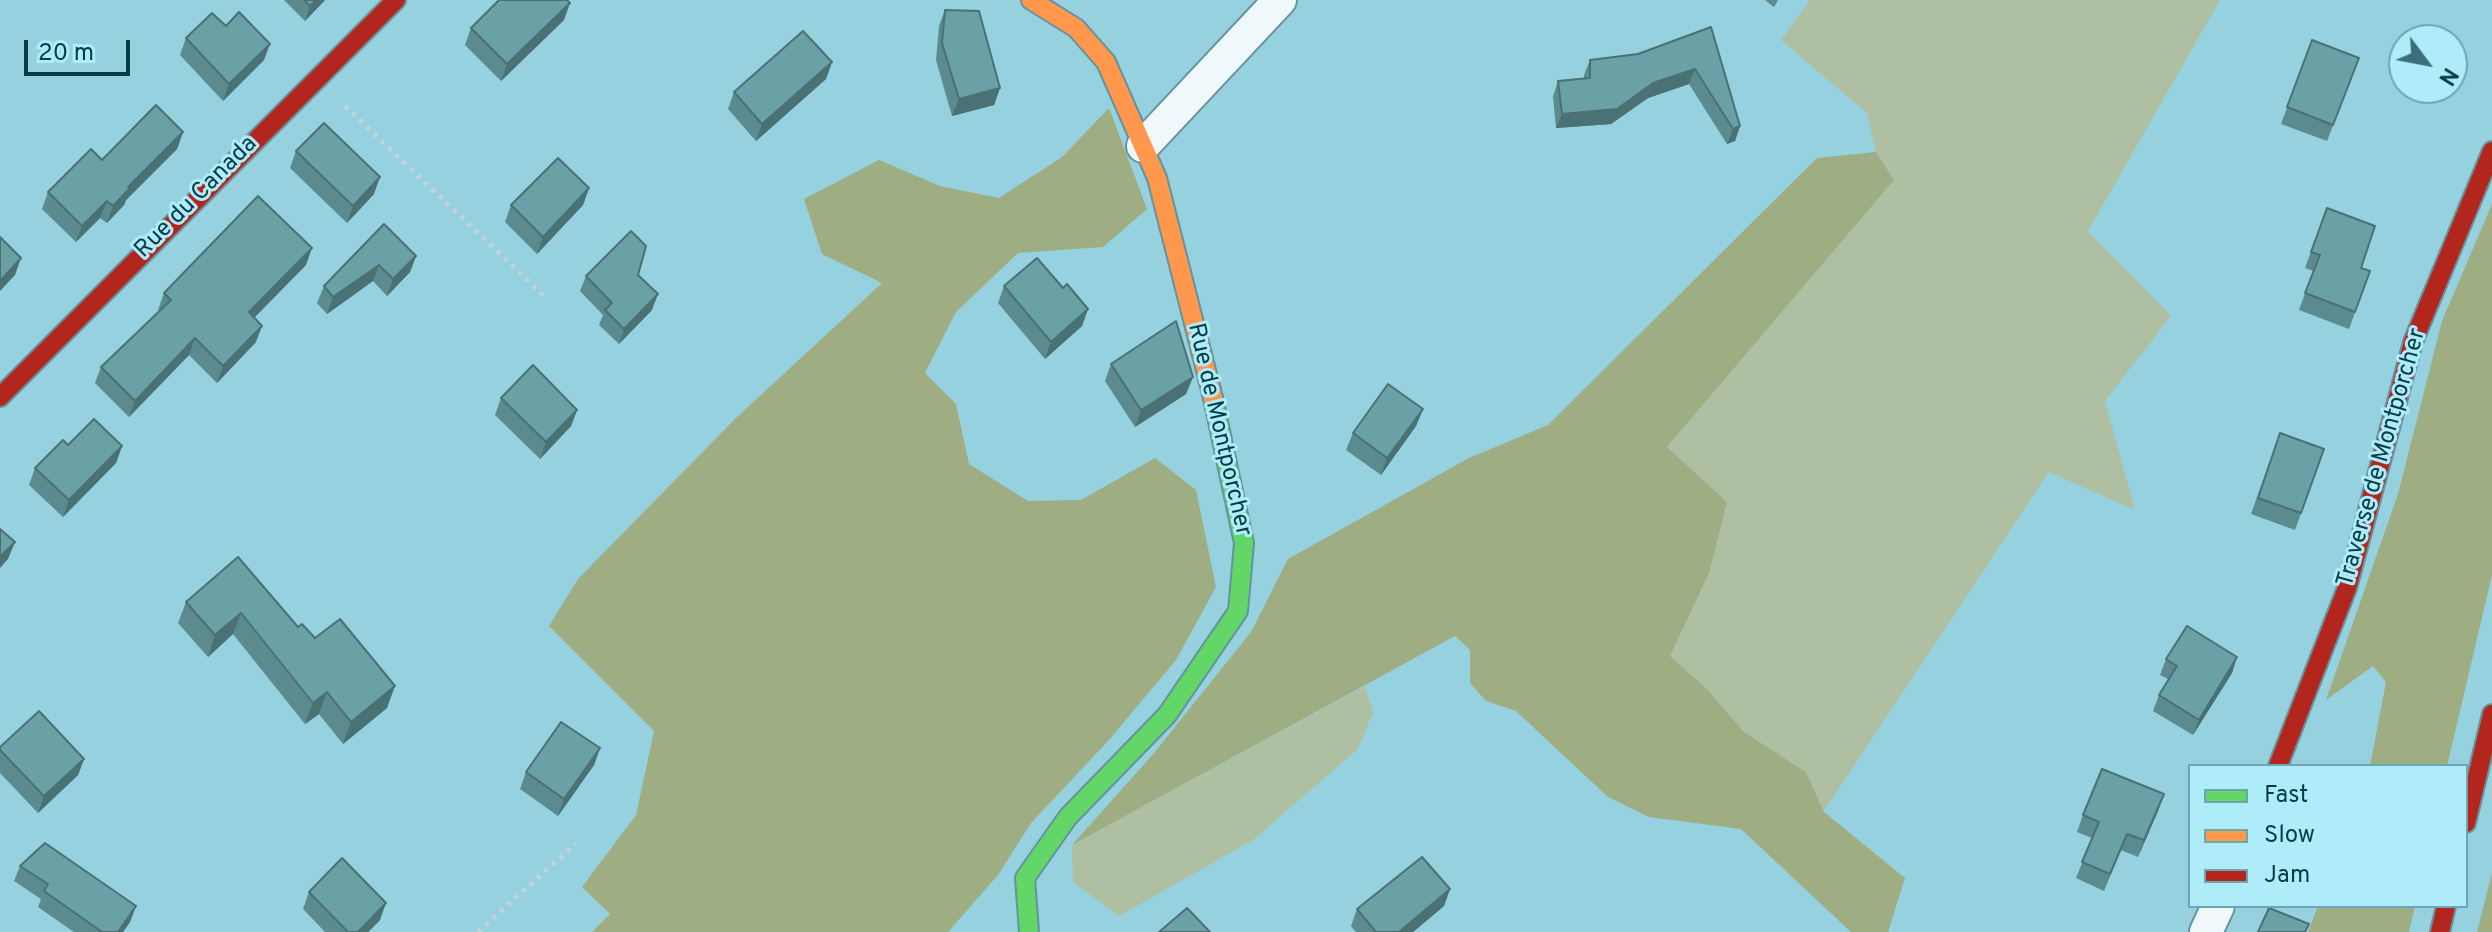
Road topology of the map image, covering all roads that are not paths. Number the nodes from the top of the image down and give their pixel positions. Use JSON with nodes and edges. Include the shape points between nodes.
{"nodes":[{"id":1,"x":396,"y":0,"type":"edge"},
{"id":2,"x":1031,"y":0,"type":"edge"},
{"id":3,"x":1280,"y":0,"type":"edge"},
{"id":4,"x":1143,"y":146,"type":"junction"},
{"id":5,"x":2492,"y":151,"type":"edge"},
{"id":6,"x":0,"y":397,"type":"edge"},
{"id":7,"x":2492,"y":714,"type":"edge"},
{"id":8,"x":2279,"y":764,"type":"edge"},
{"id":9,"x":2468,"y":815,"type":"edge"},
{"id":10,"x":2217,"y":908,"type":"edge"},
{"id":11,"x":2446,"y":908,"type":"edge"},
{"id":12,"x":1029,"y":932,"type":"edge"},
{"id":13,"x":2206,"y":932,"type":"edge"},
{"id":14,"x":2440,"y":932,"type":"edge"}],
"edges":[{"from":1,"to":6,"type":"street","name":"Rue du Canada"},
{"from":2,"to":4,"type":"street","name":"Rue de Montporcher","via":[[1076,28],[1106,62]]},
{"from":3,"to":4,"type":"street"},
{"from":4,"to":12,"type":"street","name":"Rue de Montporcher","via":[[1157,178],[1225,444],[1244,543],[1238,611],[1167,715],[1068,817],[1025,878]]},
{"from":5,"to":8,"type":"street","name":"Traverse de Montporcher","via":[[2413,342],[2347,588]]},
{"from":7,"to":9,"type":"street"},
{"from":10,"to":13,"type":"street"},
{"from":11,"to":14,"type":"street"}]}
